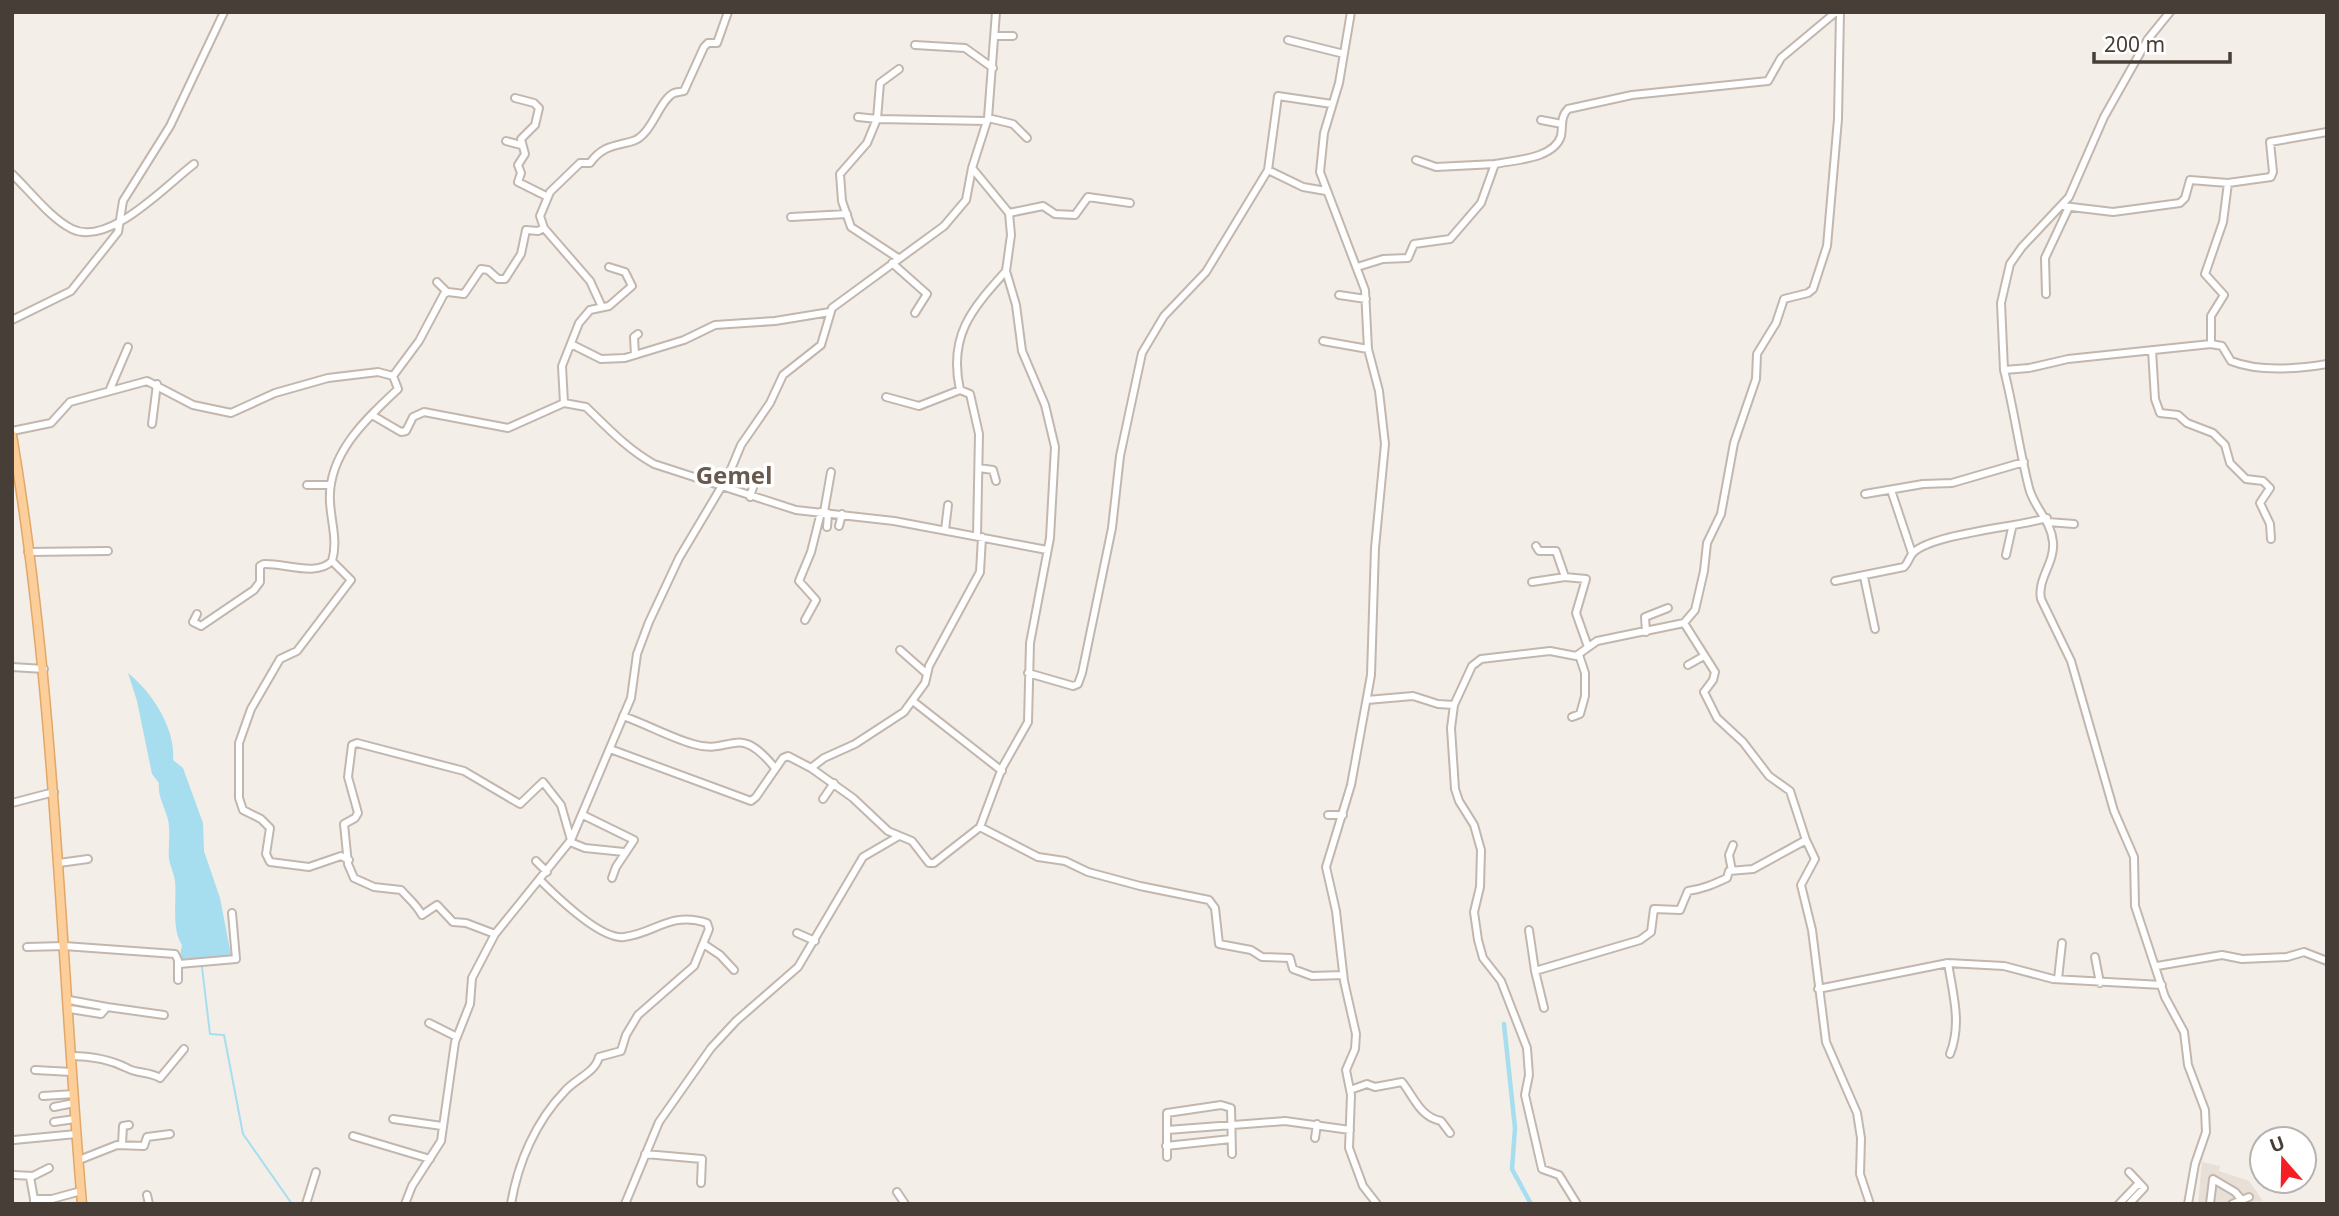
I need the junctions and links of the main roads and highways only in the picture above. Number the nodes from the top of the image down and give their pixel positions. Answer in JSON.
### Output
{"nodes":[{"id":1,"x":12,"y":433,"type":"edge"},
{"id":2,"x":82,"y":1204,"type":"edge"}],
"edges":[{"from":1,"to":2,"type":"main road"}]}
